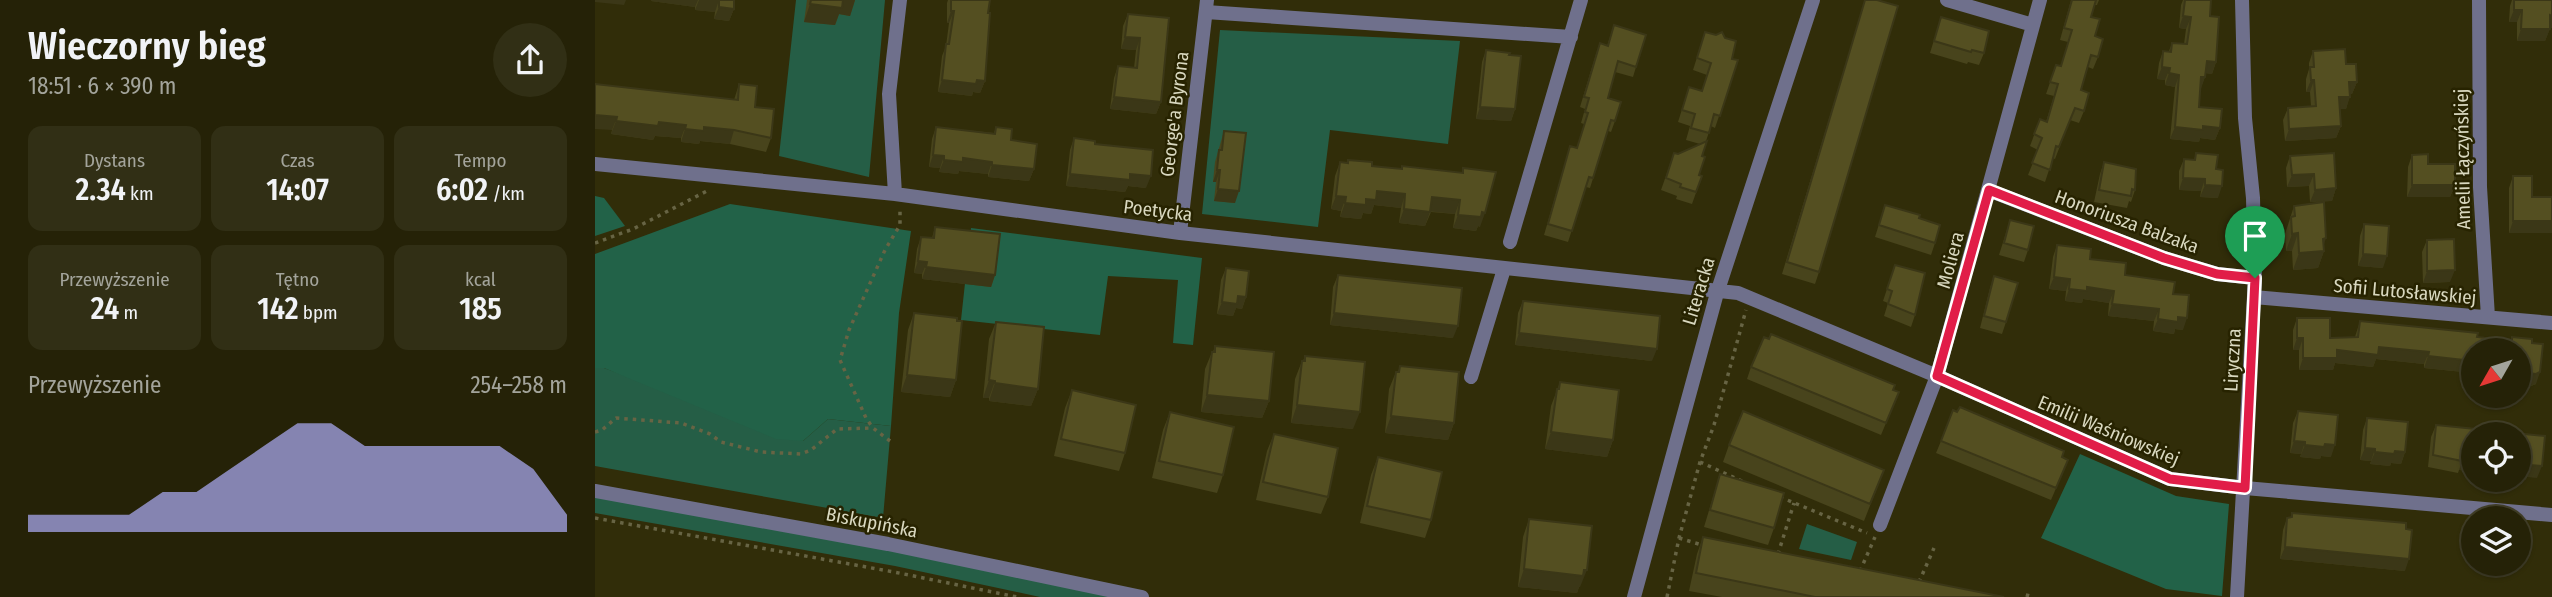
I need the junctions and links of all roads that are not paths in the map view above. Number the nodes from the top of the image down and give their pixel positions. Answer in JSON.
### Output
{"nodes":[{"id":1,"x":900,"y":0,"type":"edge"},
{"id":2,"x":1581,"y":0,"type":"edge"},
{"id":3,"x":1813,"y":0,"type":"edge"},
{"id":4,"x":1947,"y":0,"type":"edge"},
{"id":5,"x":2040,"y":0,"type":"edge"},
{"id":6,"x":2242,"y":0,"type":"edge"},
{"id":7,"x":2479,"y":0,"type":"edge"},
{"id":8,"x":1206,"y":6,"type":"edge"},
{"id":9,"x":2033,"y":25,"type":"junction"},
{"id":10,"x":1571,"y":37,"type":"junction"},
{"id":11,"x":595,"y":164,"type":"edge"},
{"id":12,"x":1989,"y":190,"type":"junction"},
{"id":13,"x":898,"y":194,"type":"junction"},
{"id":14,"x":1180,"y":233,"type":"junction"},
{"id":15,"x":1510,"y":242,"type":"dead end"},
{"id":16,"x":1504,"y":269,"type":"junction"},
{"id":17,"x":2255,"y":278,"type":"junction"},
{"id":18,"x":1717,"y":293,"type":"junction"},
{"id":19,"x":2255,"y":297,"type":"junction"},
{"id":20,"x":2488,"y":317,"type":"junction"},
{"id":21,"x":2552,"y":323,"type":"edge"},
{"id":22,"x":1937,"y":376,"type":"junction"},
{"id":23,"x":1471,"y":377,"type":"dead end"},
{"id":24,"x":2245,"y":488,"type":"junction"},
{"id":25,"x":595,"y":491,"type":"edge"},
{"id":26,"x":2552,"y":515,"type":"edge"},
{"id":27,"x":1880,"y":525,"type":"dead end"},
{"id":28,"x":1142,"y":597,"type":"edge"},
{"id":29,"x":1634,"y":597,"type":"edge"},
{"id":30,"x":2237,"y":597,"type":"edge"}],
"edges":[{"from":1,"to":13,"type":"street"},
{"from":2,"to":10,"type":"street"},
{"from":3,"to":18,"type":"street","name":"Literacka"},
{"from":4,"to":9,"type":"street"},
{"from":5,"to":9,"type":"street","name":"Moliera"},
{"from":6,"to":17,"type":"street","name":"Liryczna"},
{"from":7,"to":20,"type":"street","name":"Amelii Łączyńskiej"},
{"from":8,"to":10,"type":"street"},
{"from":8,"to":14,"type":"street","name":"George'a Byrona"},
{"from":9,"to":12,"type":"street","name":"Moliera"},
{"from":10,"to":15,"type":"street"},
{"from":11,"to":13,"type":"street","name":"Poetycka"},
{"from":12,"to":17,"type":"street","name":"Honoriusza Balzaka"},
{"from":12,"to":22,"type":"street","name":"Moliera"},
{"from":13,"to":14,"type":"street","name":"Poetycka"},
{"from":14,"to":16,"type":"street","name":"Poetycka"},
{"from":16,"to":18,"type":"street","name":"Poetycka"},
{"from":16,"to":23,"type":"street"},
{"from":17,"to":19,"type":"street","name":"Liryczna"},
{"from":18,"to":22,"type":"street","name":"Emilii Waśniowskiej"},
{"from":18,"to":29,"type":"street","name":"Literacka"},
{"from":19,"to":20,"type":"street","name":"Sofii Lutosławskiej"},
{"from":19,"to":24,"type":"street","name":"Liryczna"},
{"from":20,"to":21,"type":"street","name":"Sofii Lutosławskiej"},
{"from":22,"to":24,"type":"street","name":"Emilii Waśniowskiej"},
{"from":22,"to":27,"type":"street","name":"Moliera"},
{"from":24,"to":26,"type":"street","name":"Emilii Waśniowskiej"},
{"from":24,"to":30,"type":"street","name":"Liryczna"},
{"from":25,"to":28,"type":"street","name":"Biskupińska"}]}
